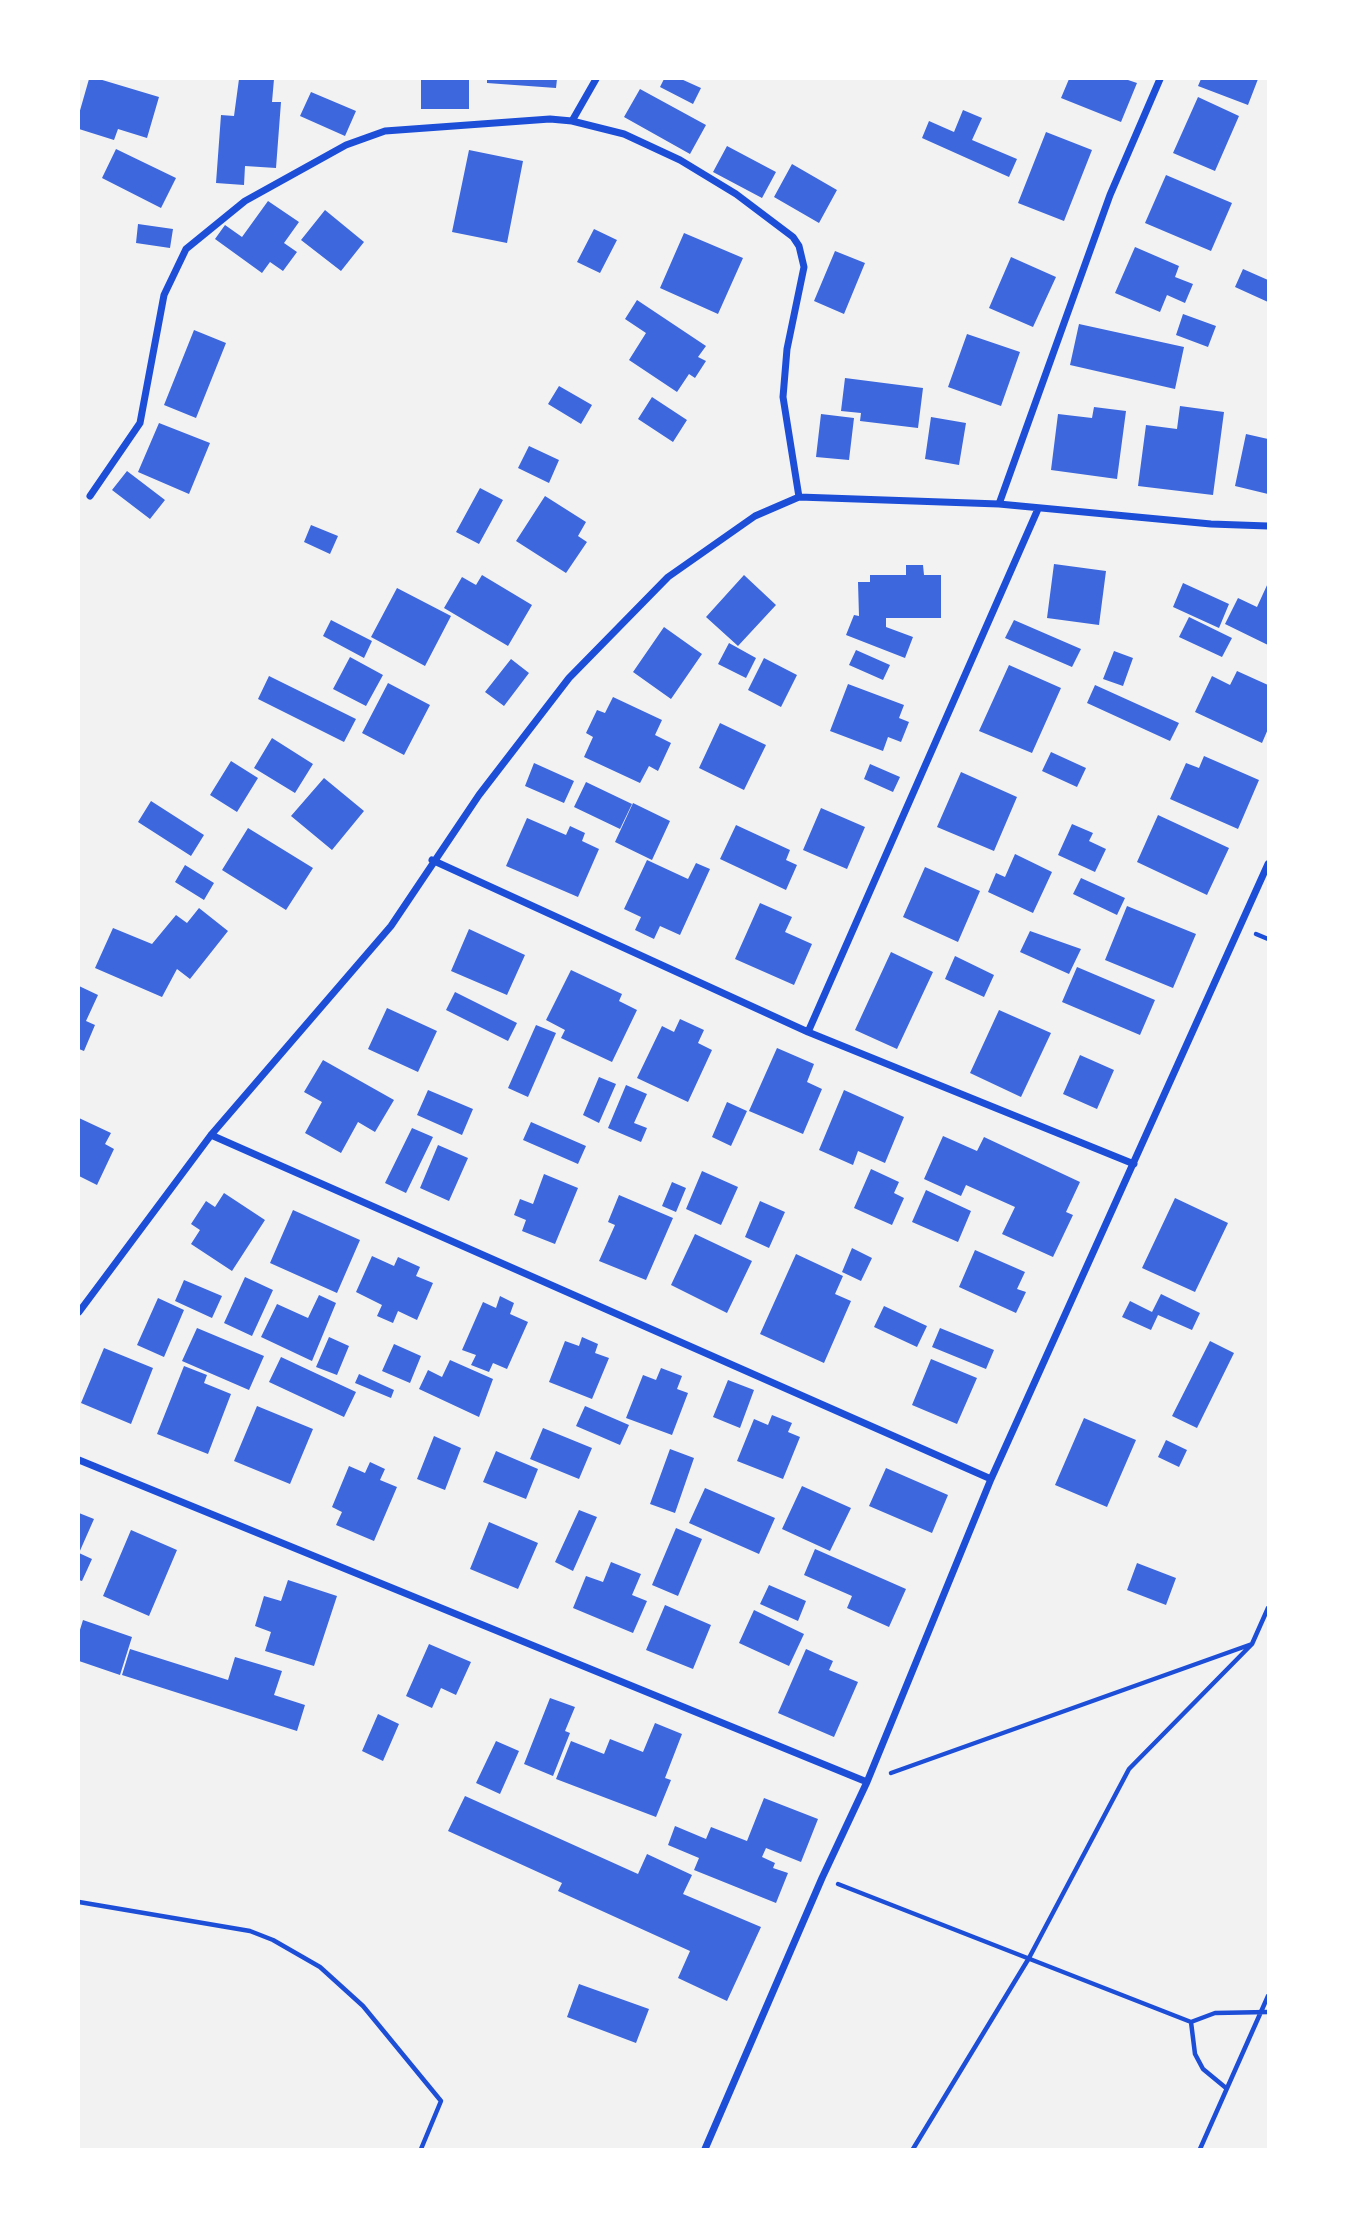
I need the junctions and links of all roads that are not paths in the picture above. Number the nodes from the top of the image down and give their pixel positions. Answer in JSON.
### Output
{"nodes":[{"id":1,"x":596,"y":79,"type":"edge"},
{"id":2,"x":1160,"y":79,"type":"edge"},
{"id":3,"x":572,"y":121,"type":"junction"},
{"id":4,"x":90,"y":496,"type":"dead end"},
{"id":5,"x":799,"y":497,"type":"junction"},
{"id":6,"x":999,"y":504,"type":"junction"},
{"id":7,"x":1038,"y":509,"type":"junction"},
{"id":8,"x":1268,"y":526,"type":"edge"},
{"id":9,"x":432,"y":860,"type":"junction"},
{"id":10,"x":1268,"y":864,"type":"edge"},
{"id":11,"x":808,"y":1031,"type":"junction"},
{"id":12,"x":211,"y":1135,"type":"junction"},
{"id":13,"x":1135,"y":1164,"type":"junction"},
{"id":14,"x":79,"y":1312,"type":"edge"},
{"id":15,"x":79,"y":1460,"type":"edge"},
{"id":16,"x":991,"y":1479,"type":"junction"},
{"id":17,"x":867,"y":1782,"type":"junction"},
{"id":18,"x":705,"y":2149,"type":"edge"}],
"edges":[{"from":1,"to":3,"type":"street"},
{"from":2,"to":6,"type":"street"},
{"from":3,"to":4,"type":"street"},
{"from":3,"to":5,"type":"street"},
{"from":5,"to":6,"type":"street"},
{"from":5,"to":9,"type":"street"},
{"from":6,"to":7,"type":"street"},
{"from":7,"to":8,"type":"street"},
{"from":7,"to":11,"type":"street"},
{"from":9,"to":11,"type":"street"},
{"from":9,"to":12,"type":"street"},
{"from":10,"to":13,"type":"street"},
{"from":11,"to":13,"type":"street"},
{"from":12,"to":14,"type":"street"},
{"from":12,"to":16,"type":"street"},
{"from":13,"to":16,"type":"street"},
{"from":15,"to":17,"type":"street"},
{"from":16,"to":17,"type":"street"},
{"from":17,"to":18,"type":"street"}]}
